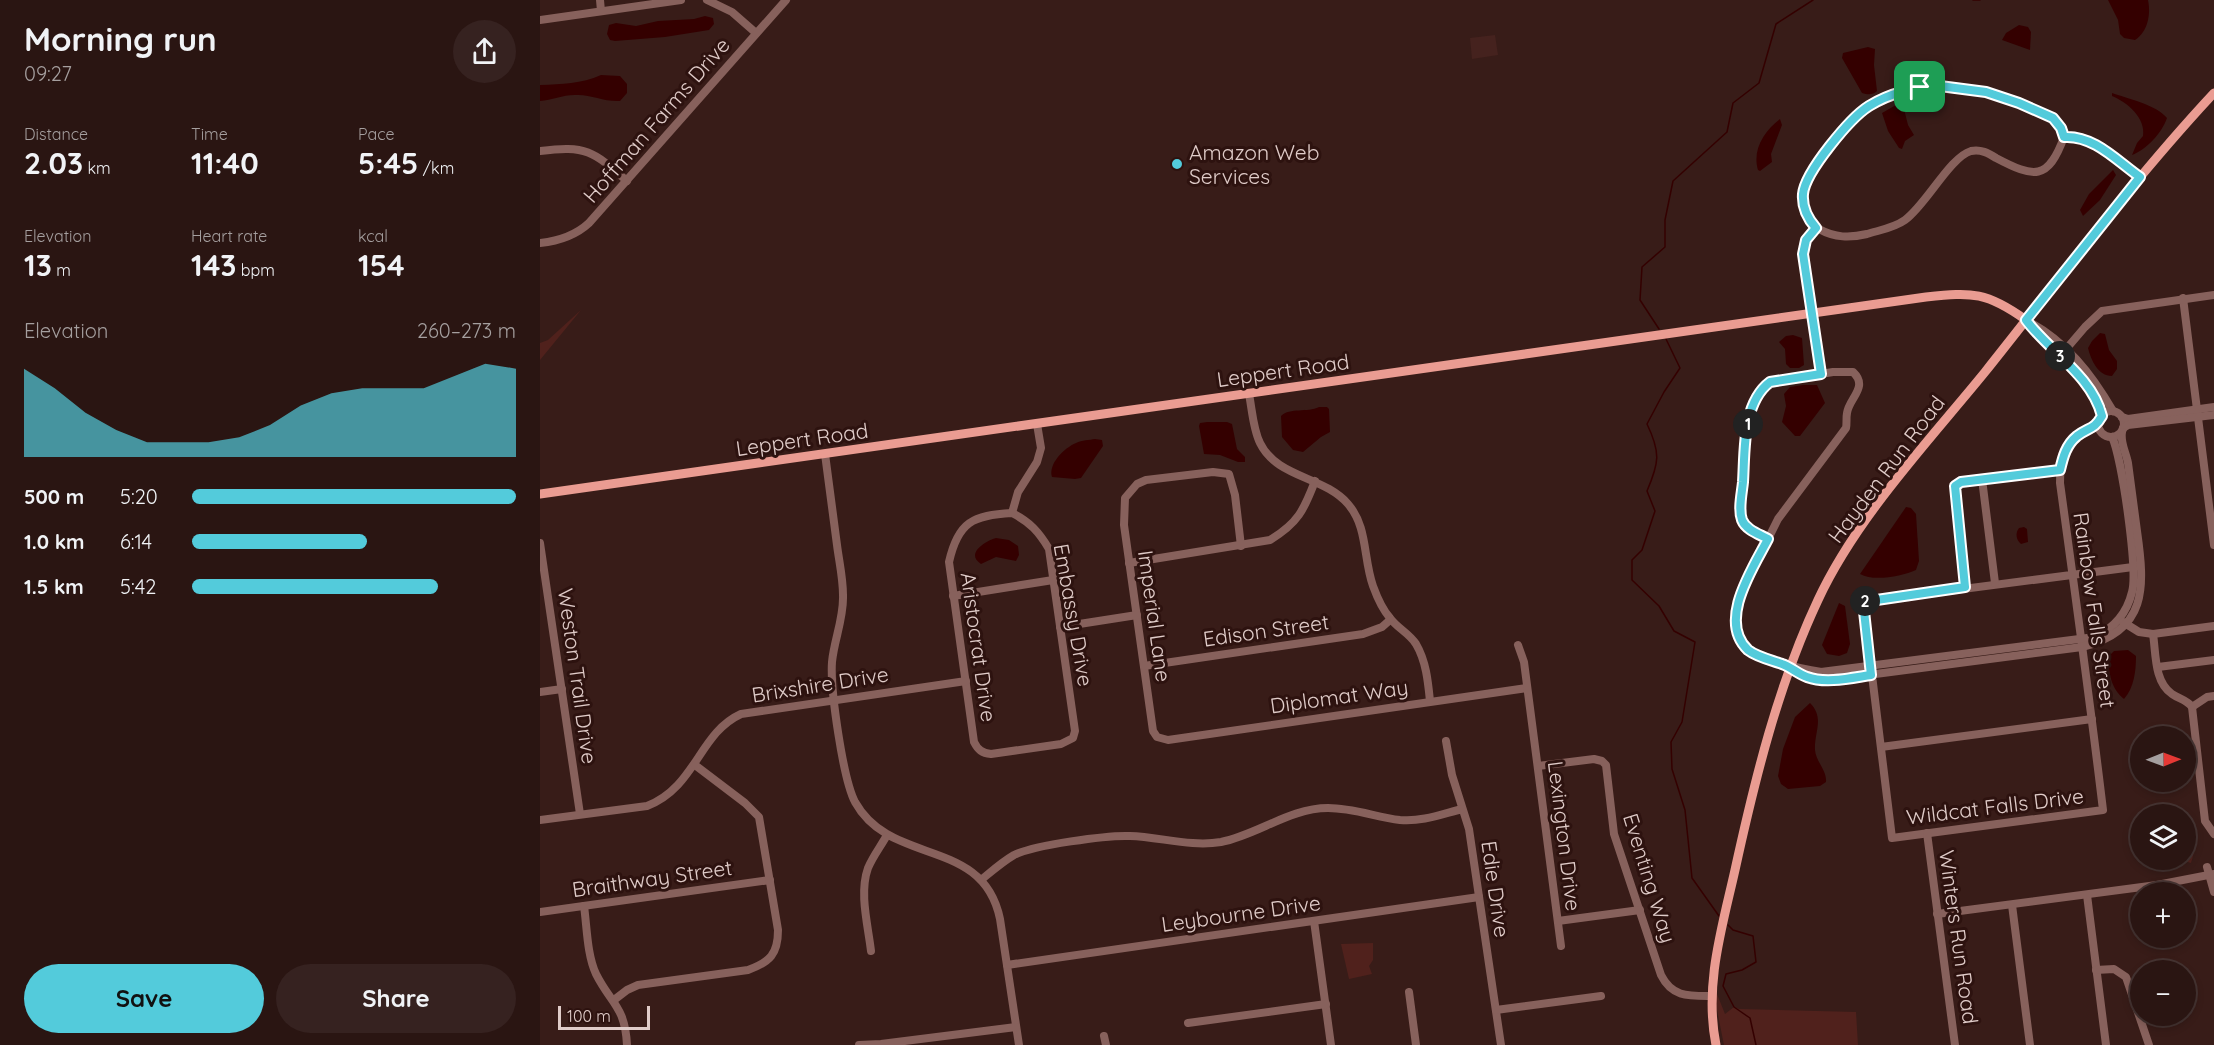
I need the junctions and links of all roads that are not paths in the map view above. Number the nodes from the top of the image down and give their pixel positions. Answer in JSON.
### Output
{"nodes":[{"id":1,"x":600,"y":0,"type":"edge"},
{"id":2,"x":681,"y":0,"type":"edge"},
{"id":3,"x":707,"y":0,"type":"edge"},
{"id":4,"x":786,"y":0,"type":"edge"},
{"id":5,"x":601,"y":11,"type":"junction"},
{"id":6,"x":540,"y":20,"type":"edge"},
{"id":7,"x":756,"y":33,"type":"junction"},
{"id":8,"x":2214,"y":93,"type":"edge"},
{"id":9,"x":2064,"y":137,"type":"junction"},
{"id":10,"x":540,"y":151,"type":"edge"},
{"id":11,"x":2140,"y":177,"type":"junction"},
{"id":12,"x":627,"y":181,"type":"junction"},
{"id":13,"x":1816,"y":228,"type":"junction"},
{"id":14,"x":540,"y":243,"type":"edge"},
{"id":15,"x":2214,"y":295,"type":"edge"},
{"id":16,"x":2183,"y":298,"type":"junction"},
{"id":17,"x":1812,"y":313,"type":"junction"},
{"id":18,"x":2026,"y":320,"type":"junction"},
{"id":19,"x":2067,"y":348,"type":"junction"},
{"id":20,"x":1821,"y":374,"type":"junction"},
{"id":21,"x":1250,"y":394,"type":"junction"},
{"id":22,"x":2214,"y":406,"type":"edge"},
{"id":23,"x":2112,"y":411,"type":"junction"},
{"id":24,"x":2198,"y":413,"type":"junction"},
{"id":25,"x":2214,"y":415,"type":"edge"},
{"id":26,"x":2122,"y":417,"type":"junction"},
{"id":27,"x":2100,"y":423,"type":"junction"},
{"id":28,"x":1037,"y":424,"type":"junction"},
{"id":29,"x":2122,"y":430,"type":"junction"},
{"id":30,"x":2112,"y":437,"type":"junction"},
{"id":31,"x":825,"y":454,"type":"junction"},
{"id":32,"x":2060,"y":470,"type":"junction"},
{"id":33,"x":1982,"y":479,"type":"junction"},
{"id":34,"x":1315,"y":481,"type":"junction"},
{"id":35,"x":540,"y":494,"type":"edge"},
{"id":36,"x":1012,"y":513,"type":"junction"},
{"id":37,"x":1768,"y":539,"type":"junction"},
{"id":38,"x":540,"y":543,"type":"edge"},
{"id":39,"x":2214,"y":545,"type":"edge"},
{"id":40,"x":1242,"y":546,"type":"junction"},
{"id":41,"x":1129,"y":563,"type":"junction"},
{"id":42,"x":2133,"y":567,"type":"junction"},
{"id":43,"x":2073,"y":573,"type":"junction"},
{"id":44,"x":1053,"y":580,"type":"junction"},
{"id":45,"x":1995,"y":583,"type":"junction"},
{"id":46,"x":1965,"y":587,"type":"junction"},
{"id":47,"x":953,"y":596,"type":"junction"},
{"id":48,"x":1137,"y":615,"type":"junction"},
{"id":49,"x":1390,"y":620,"type":"junction"},
{"id":50,"x":2122,"y":622,"type":"junction"},
{"id":51,"x":2214,"y":626,"type":"edge"},
{"id":52,"x":1060,"y":627,"type":"junction"},
{"id":53,"x":2153,"y":634,"type":"junction"},
{"id":54,"x":2082,"y":643,"type":"junction"},
{"id":55,"x":1518,"y":645,"type":"dead end"},
{"id":56,"x":2214,"y":660,"type":"edge"},
{"id":57,"x":1144,"y":666,"type":"junction"},
{"id":58,"x":1791,"y":667,"type":"junction"},
{"id":59,"x":2158,"y":667,"type":"junction"},
{"id":60,"x":1871,"y":671,"type":"junction"},
{"id":61,"x":966,"y":681,"type":"junction"},
{"id":62,"x":1527,"y":688,"type":"junction"},
{"id":63,"x":562,"y":689,"type":"junction"},
{"id":64,"x":540,"y":692,"type":"edge"},
{"id":65,"x":2214,"y":696,"type":"edge"},
{"id":66,"x":835,"y":699,"type":"junction"},
{"id":67,"x":1430,"y":701,"type":"junction"},
{"id":68,"x":2192,"y":707,"type":"junction"},
{"id":69,"x":2092,"y":719,"type":"junction"},
{"id":70,"x":1157,"y":737,"type":"joint"},
{"id":71,"x":1446,"y":741,"type":"dead end"},
{"id":72,"x":1881,"y":747,"type":"junction"},
{"id":73,"x":983,"y":753,"type":"joint"},
{"id":74,"x":695,"y":765,"type":"junction"},
{"id":75,"x":1538,"y":766,"type":"junction"},
{"id":76,"x":1462,"y":808,"type":"junction"},
{"id":77,"x":2103,"y":810,"type":"joint"},
{"id":78,"x":580,"y":814,"type":"junction"},
{"id":79,"x":540,"y":820,"type":"edge"},
{"id":80,"x":1927,"y":833,"type":"junction"},
{"id":81,"x":2214,"y":834,"type":"edge"},
{"id":82,"x":887,"y":835,"type":"junction"},
{"id":83,"x":2210,"y":872,"type":"edge"},
{"id":84,"x":770,"y":880,"type":"junction"},
{"id":85,"x":981,"y":880,"type":"junction"},
{"id":86,"x":2214,"y":892,"type":"edge"},
{"id":87,"x":2087,"y":895,"type":"junction"},
{"id":88,"x":1479,"y":897,"type":"junction"},
{"id":89,"x":2012,"y":905,"type":"junction"},
{"id":90,"x":584,"y":906,"type":"junction"},
{"id":91,"x":1641,"y":910,"type":"junction"},
{"id":92,"x":540,"y":912,"type":"edge"},
{"id":93,"x":1937,"y":914,"type":"junction"},
{"id":94,"x":1314,"y":921,"type":"junction"},
{"id":95,"x":1558,"y":921,"type":"junction"},
{"id":96,"x":1562,"y":946,"type":"dead end"},
{"id":97,"x":871,"y":951,"type":"dead end"},
{"id":98,"x":1007,"y":965,"type":"junction"},
{"id":99,"x":2096,"y":970,"type":"junction"},
{"id":100,"x":1408,"y":992,"type":"dead end"},
{"id":101,"x":1601,"y":996,"type":"dead end"},
{"id":102,"x":1711,"y":996,"type":"junction"},
{"id":103,"x":614,"y":1000,"type":"junction"},
{"id":104,"x":1326,"y":1004,"type":"junction"},
{"id":105,"x":1496,"y":1010,"type":"junction"},
{"id":106,"x":1188,"y":1023,"type":"dead end"},
{"id":107,"x":1016,"y":1027,"type":"junction"},
{"id":108,"x":1104,"y":1036,"type":"dead end"},
{"id":109,"x":924,"y":1042,"type":"edge"},
{"id":110,"x":627,"y":1045,"type":"edge"},
{"id":111,"x":859,"y":1045,"type":"edge"},
{"id":112,"x":1019,"y":1045,"type":"edge"},
{"id":113,"x":1106,"y":1045,"type":"edge"},
{"id":114,"x":1331,"y":1045,"type":"edge"},
{"id":115,"x":1416,"y":1045,"type":"edge"},
{"id":116,"x":1501,"y":1045,"type":"edge"},
{"id":117,"x":1716,"y":1045,"type":"edge"},
{"id":118,"x":1955,"y":1045,"type":"edge"},
{"id":119,"x":2030,"y":1045,"type":"edge"},
{"id":120,"x":2106,"y":1045,"type":"edge"},
{"id":121,"x":2149,"y":1045,"type":"edge"}],
"edges":[{"from":1,"to":5,"type":"street"},
{"from":2,"to":5,"type":"street"},
{"from":3,"to":7,"type":"street"},
{"from":4,"to":7,"type":"street","name":"Hoffman Farms Drive"},
{"from":5,"to":6,"type":"street"},
{"from":7,"to":12,"type":"street","name":"Hoffman Farms Drive"},
{"from":8,"to":11,"type":"main road","name":"Hayden Run Road"},
{"from":9,"to":11,"type":"street"},
{"from":9,"to":13,"type":"street"},
{"from":9,"to":13,"type":"street"},
{"from":10,"to":12,"type":"street"},
{"from":11,"to":18,"type":"main road","name":"Hayden Run Road"},
{"from":12,"to":14,"type":"street","name":"Hoffman Farms Drive"},
{"from":13,"to":17,"type":"street"},
{"from":15,"to":16,"type":"street"},
{"from":16,"to":19,"type":"street"},
{"from":16,"to":24,"type":"street"},
{"from":17,"to":18,"type":"main road","name":"Leppert Road"},
{"from":17,"to":20,"type":"street"},
{"from":17,"to":21,"type":"main road","name":"Leppert Road"},
{"from":18,"to":19,"type":"street"},
{"from":18,"to":27,"type":"street"},
{"from":18,"to":58,"type":"main road","name":"Hayden Run Road"},
{"from":19,"to":23,"type":"street"},
{"from":20,"to":37,"type":"street"},
{"from":20,"to":37,"type":"street"},
{"from":21,"to":28,"type":"main road","name":"Leppert Road"},
{"from":21,"to":34,"type":"street"},
{"from":22,"to":24,"type":"street"},
{"from":23,"to":26,"type":"street"},
{"from":23,"to":27,"type":"street","name":"Rainbow Falls Street"},
{"from":24,"to":25,"type":"street"},
{"from":24,"to":26,"type":"street"},
{"from":24,"to":29,"type":"street"},
{"from":24,"to":39,"type":"street"},
{"from":26,"to":29,"type":"street"},
{"from":27,"to":30,"type":"street"},
{"from":27,"to":32,"type":"street","name":"Rainbow Falls Street"},
{"from":28,"to":31,"type":"main road","name":"Leppert Road"},
{"from":28,"to":36,"type":"street"},
{"from":29,"to":30,"type":"street"},
{"from":29,"to":50,"type":"street"},
{"from":30,"to":42,"type":"street"},
{"from":31,"to":35,"type":"main road","name":"Leppert Road"},
{"from":31,"to":66,"type":"street"},
{"from":32,"to":33,"type":"street"},
{"from":32,"to":43,"type":"street","name":"Rainbow Falls Street"},
{"from":33,"to":45,"type":"street"},
{"from":33,"to":46,"type":"street"},
{"from":34,"to":40,"type":"street"},
{"from":34,"to":49,"type":"street"},
{"from":36,"to":44,"type":"street","name":"Embassy Drive"},
{"from":36,"to":47,"type":"street","name":"Aristocrat Drive"},
{"from":37,"to":58,"type":"street"},
{"from":38,"to":63,"type":"street","name":"Weston Trail Drive"},
{"from":40,"to":41,"type":"street"},
{"from":40,"to":41,"type":"street","name":"Imperial Lane"},
{"from":41,"to":48,"type":"street","name":"Imperial Lane"},
{"from":42,"to":43,"type":"street"},
{"from":42,"to":50,"type":"street"},
{"from":43,"to":45,"type":"street"},
{"from":43,"to":54,"type":"street","name":"Rainbow Falls Street"},
{"from":44,"to":47,"type":"street"},
{"from":44,"to":52,"type":"street","name":"Embassy Drive"},
{"from":45,"to":46,"type":"street"},
{"from":46,"to":60,"type":"street"},
{"from":47,"to":61,"type":"street","name":"Aristocrat Drive"},
{"from":48,"to":52,"type":"street"},
{"from":48,"to":57,"type":"street","name":"Imperial Lane"},
{"from":49,"to":57,"type":"street","name":"Edison Street"},
{"from":49,"to":67,"type":"street"},
{"from":50,"to":53,"type":"street"},
{"from":50,"to":54,"type":"street"},
{"from":51,"to":53,"type":"street"},
{"from":52,"to":73,"type":"street","name":"Embassy Drive"},
{"from":53,"to":59,"type":"street"},
{"from":54,"to":60,"type":"street"},
{"from":54,"to":69,"type":"street","name":"Rainbow Falls Street"},
{"from":55,"to":62,"type":"street","name":"Lexington Drive"},
{"from":56,"to":59,"type":"street"},
{"from":57,"to":70,"type":"street","name":"Imperial Lane"},
{"from":58,"to":60,"type":"street"},
{"from":58,"to":102,"type":"main road","name":"Hayden Run Road"},
{"from":59,"to":68,"type":"street"},
{"from":60,"to":72,"type":"street"},
{"from":61,"to":66,"type":"street","name":"Brixshire Drive"},
{"from":61,"to":73,"type":"street","name":"Aristocrat Drive"},
{"from":62,"to":67,"type":"street","name":"Diplomat Way"},
{"from":62,"to":75,"type":"street","name":"Lexington Drive"},
{"from":63,"to":64,"type":"street"},
{"from":63,"to":78,"type":"street","name":"Weston Trail Drive"},
{"from":65,"to":68,"type":"street"},
{"from":66,"to":74,"type":"street","name":"Brixshire Drive"},
{"from":66,"to":82,"type":"street"},
{"from":67,"to":70,"type":"street","name":"Diplomat Way"},
{"from":68,"to":81,"type":"street"},
{"from":69,"to":72,"type":"street"},
{"from":69,"to":77,"type":"street","name":"Rainbow Falls Street"},
{"from":71,"to":76,"type":"street","name":"Edie Drive"},
{"from":72,"to":80,"type":"street","name":"Wildcat Falls Drive"},
{"from":74,"to":78,"type":"street","name":"Brixshire Drive"},
{"from":74,"to":84,"type":"street"},
{"from":75,"to":91,"type":"street","name":"Eventing Way"},
{"from":75,"to":95,"type":"street","name":"Lexington Drive"},
{"from":76,"to":85,"type":"street"},
{"from":76,"to":88,"type":"street","name":"Edie Drive"},
{"from":77,"to":80,"type":"street","name":"Wildcat Falls Drive"},
{"from":78,"to":79,"type":"street","name":"Brixshire Drive"},
{"from":80,"to":93,"type":"street","name":"Winters Run Road"},
{"from":82,"to":85,"type":"street"},
{"from":82,"to":97,"type":"street"},
{"from":83,"to":86,"type":"street"},
{"from":83,"to":87,"type":"street"},
{"from":84,"to":90,"type":"street","name":"Braithway Street"},
{"from":84,"to":103,"type":"street"},
{"from":85,"to":98,"type":"street"},
{"from":87,"to":89,"type":"street"},
{"from":87,"to":99,"type":"street"},
{"from":88,"to":94,"type":"street","name":"Leybourne Drive"},
{"from":88,"to":105,"type":"street","name":"Edie Drive"},
{"from":89,"to":93,"type":"street"},
{"from":89,"to":119,"type":"street"},
{"from":90,"to":92,"type":"street","name":"Braithway Street"},
{"from":90,"to":103,"type":"street"},
{"from":91,"to":95,"type":"street"},
{"from":91,"to":102,"type":"street","name":"Eventing Way"},
{"from":93,"to":118,"type":"street","name":"Winters Run Road"},
{"from":94,"to":98,"type":"street","name":"Leybourne Drive"},
{"from":94,"to":104,"type":"street"},
{"from":95,"to":96,"type":"street","name":"Lexington Drive"},
{"from":98,"to":107,"type":"street"},
{"from":99,"to":120,"type":"street"},
{"from":99,"to":121,"type":"street"},
{"from":100,"to":115,"type":"street"},
{"from":101,"to":105,"type":"street"},
{"from":102,"to":117,"type":"main road","name":"Hayden Run Road"},
{"from":103,"to":110,"type":"street"},
{"from":104,"to":106,"type":"street"},
{"from":104,"to":114,"type":"street"},
{"from":105,"to":116,"type":"street","name":"Edie Drive"},
{"from":107,"to":109,"type":"street"},
{"from":107,"to":112,"type":"street"},
{"from":108,"to":113,"type":"street"},
{"from":109,"to":111,"type":"street"}]}
